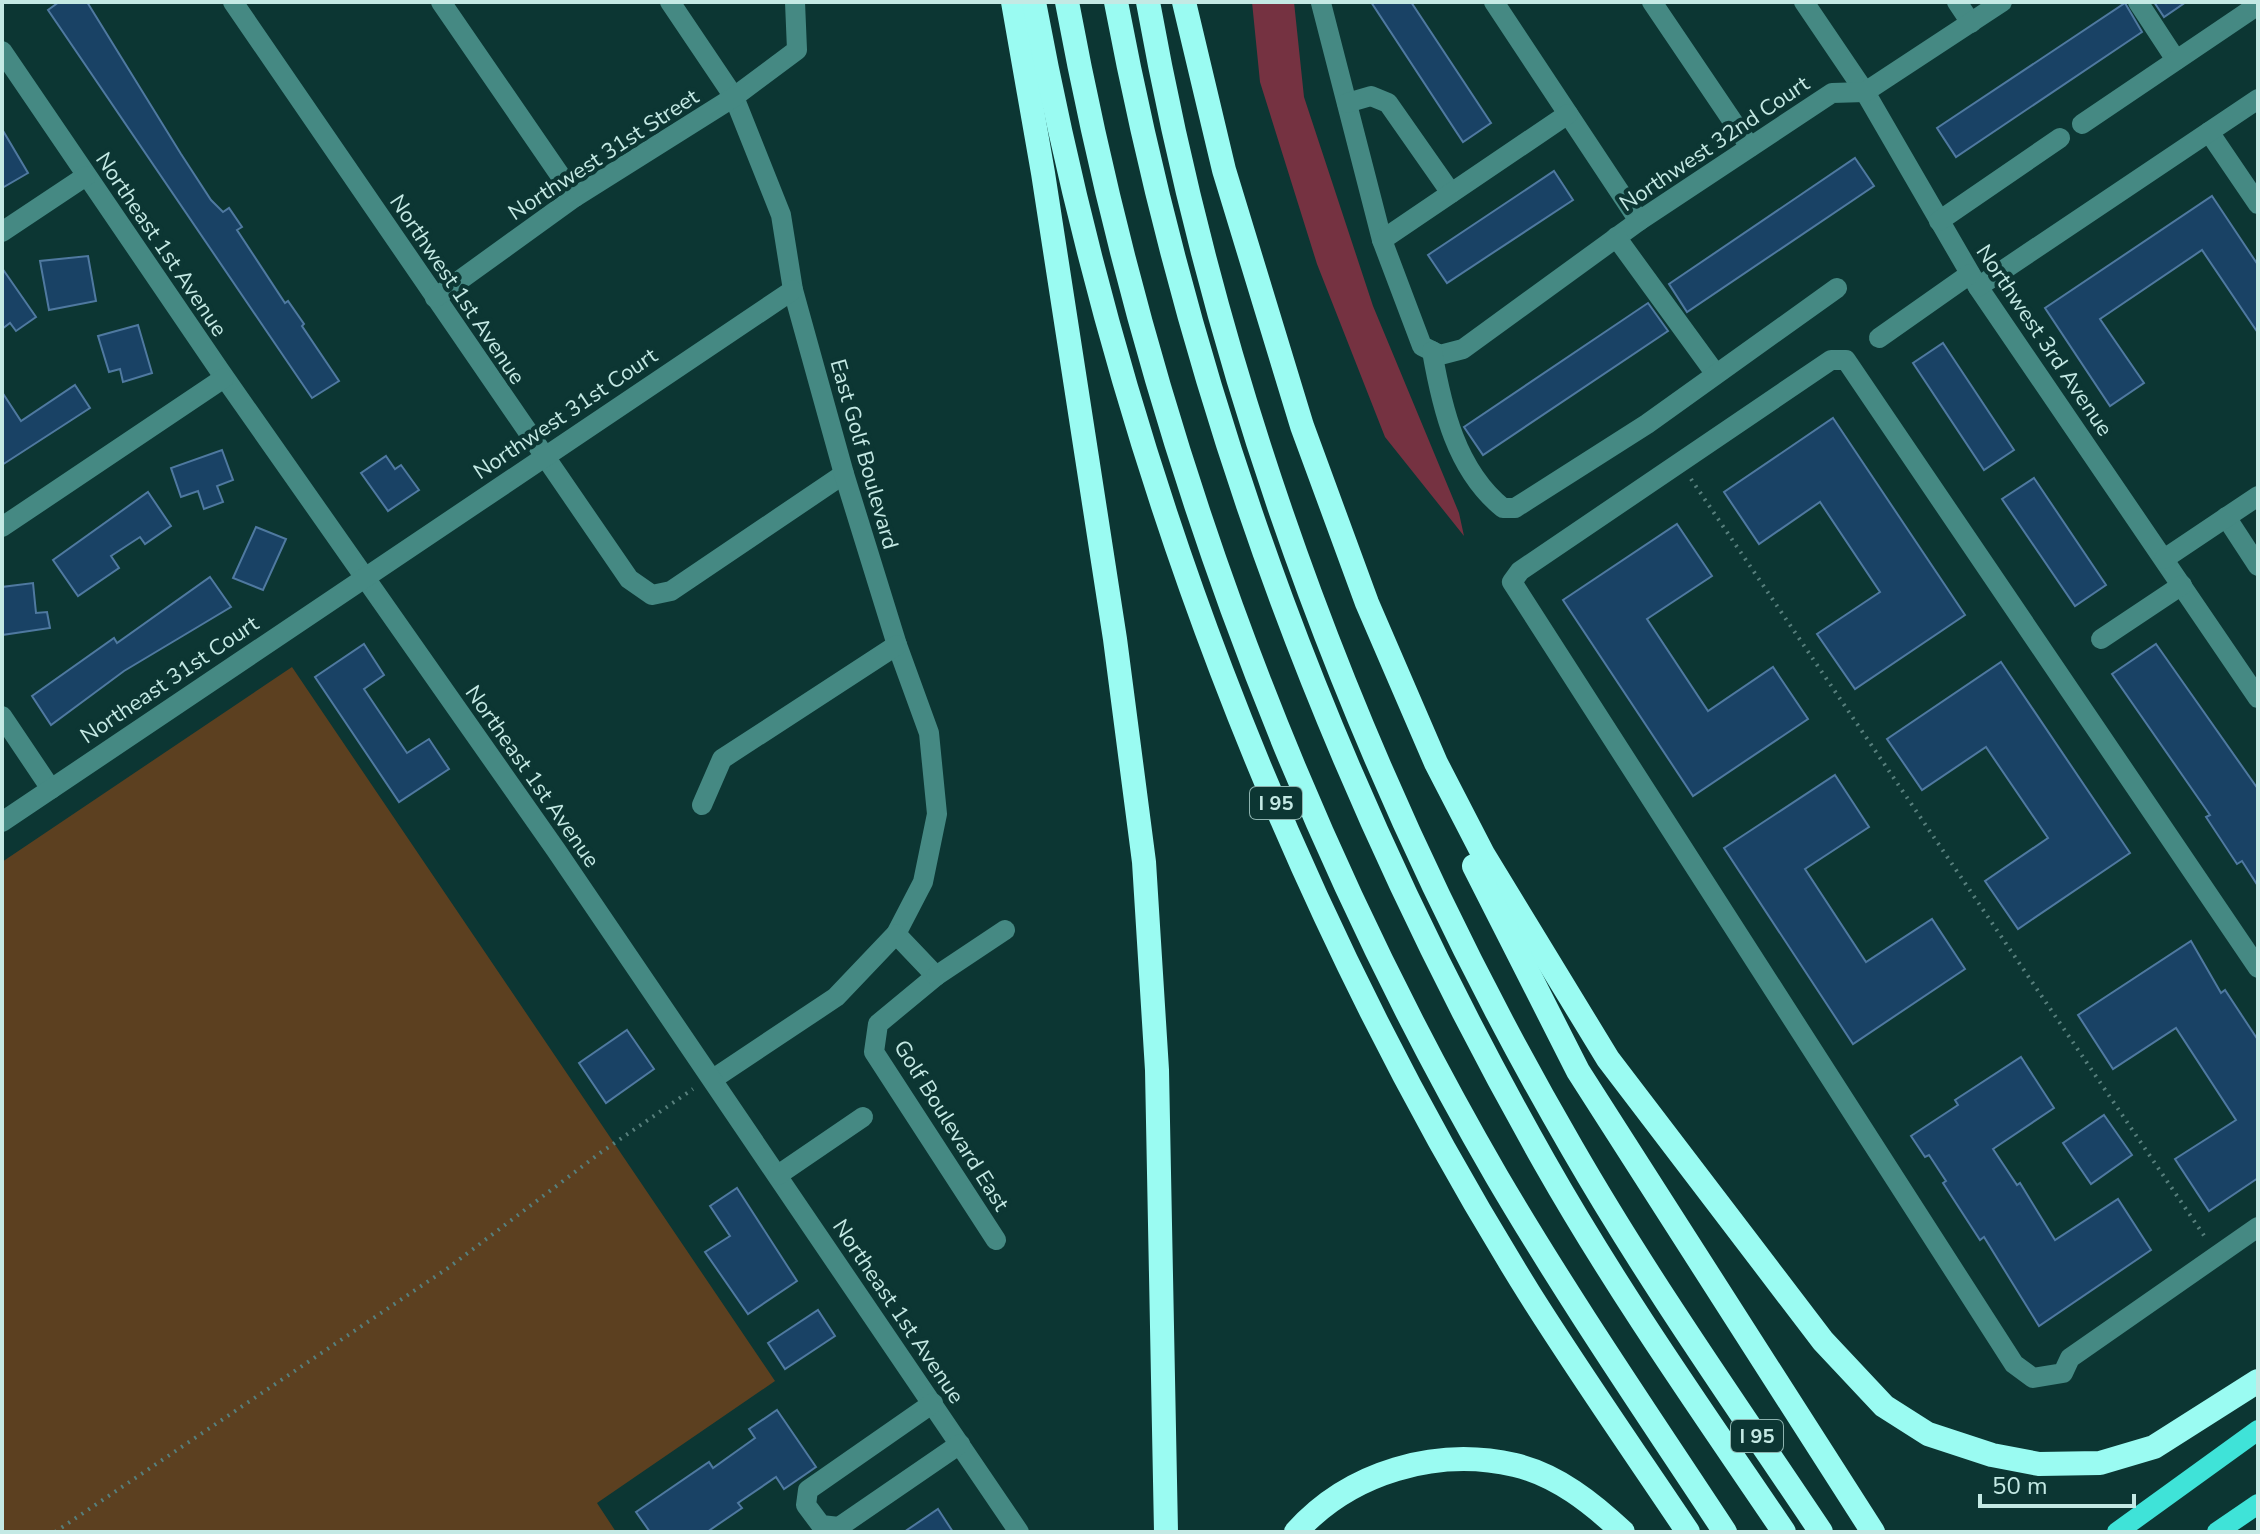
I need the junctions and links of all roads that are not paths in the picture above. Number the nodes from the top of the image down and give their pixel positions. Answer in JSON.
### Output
{"nodes":[{"id":1,"x":233,"y":2,"type":"edge"},
{"id":2,"x":441,"y":2,"type":"edge"},
{"id":3,"x":670,"y":2,"type":"edge"},
{"id":4,"x":795,"y":2,"type":"edge"},
{"id":5,"x":1013,"y":2,"type":"edge"},
{"id":6,"x":1034,"y":2,"type":"edge"},
{"id":7,"x":1067,"y":2,"type":"edge"},
{"id":8,"x":1116,"y":2,"type":"edge"},
{"id":9,"x":1148,"y":2,"type":"edge"},
{"id":10,"x":1184,"y":2,"type":"edge"},
{"id":11,"x":1494,"y":2,"type":"edge"},
{"id":12,"x":1652,"y":2,"type":"edge"},
{"id":13,"x":1804,"y":2,"type":"edge"},
{"id":14,"x":1957,"y":2,"type":"edge"},
{"id":15,"x":2002,"y":2,"type":"edge"},
{"id":16,"x":2138,"y":2,"type":"edge"},
{"id":17,"x":1321,"y":3,"type":"edge"},
{"id":18,"x":2258,"y":5,"type":"edge"},
{"id":19,"x":1971,"y":23,"type":"junction"},
{"id":20,"x":2,"y":51,"type":"edge"},
{"id":21,"x":2176,"y":60,"type":"junction"},
{"id":22,"x":1865,"y":92,"type":"junction"},
{"id":23,"x":734,"y":97,"type":"junction"},
{"id":24,"x":2258,"y":99,"type":"edge"},
{"id":25,"x":1347,"y":103,"type":"junction"},
{"id":26,"x":1568,"y":114,"type":"junction"},
{"id":27,"x":2082,"y":124,"type":"dead end"},
{"id":28,"x":2209,"y":132,"type":"junction"},
{"id":29,"x":2060,"y":138,"type":"dead end"},
{"id":30,"x":1750,"y":147,"type":"junction"},
{"id":31,"x":86,"y":176,"type":"junction"},
{"id":32,"x":1451,"y":193,"type":"junction"},
{"id":33,"x":575,"y":197,"type":"junction"},
{"id":34,"x":2258,"y":204,"type":"edge"},
{"id":35,"x":1639,"y":221,"type":"junction"},
{"id":36,"x":1939,"y":221,"type":"junction"},
{"id":37,"x":2,"y":232,"type":"edge"},
{"id":38,"x":1616,"y":237,"type":"junction"},
{"id":39,"x":1382,"y":240,"type":"junction"},
{"id":40,"x":1974,"y":281,"type":"junction"},
{"id":41,"x":1837,"y":288,"type":"dead end"},
{"id":42,"x":793,"y":290,"type":"junction"},
{"id":43,"x":435,"y":298,"type":"junction"},
{"id":44,"x":1879,"y":338,"type":"dead end"},
{"id":45,"x":1432,"y":351,"type":"junction"},
{"id":46,"x":1715,"y":373,"type":"junction"},
{"id":47,"x":224,"y":378,"type":"junction"},
{"id":48,"x":544,"y":457,"type":"junction"},
{"id":49,"x":844,"y":474,"type":"junction"},
{"id":50,"x":2258,"y":496,"type":"edge"},
{"id":51,"x":2226,"y":517,"type":"junction"},
{"id":52,"x":2,"y":527,"type":"edge"},
{"id":53,"x":2164,"y":559,"type":"junction"},
{"id":54,"x":2258,"y":566,"type":"edge"},
{"id":55,"x":363,"y":576,"type":"junction"},
{"id":56,"x":2182,"y":585,"type":"junction"},
{"id":57,"x":2101,"y":639,"type":"dead end"},
{"id":58,"x":897,"y":645,"type":"junction"},
{"id":59,"x":2258,"y":698,"type":"edge"},
{"id":60,"x":2,"y":716,"type":"edge"},
{"id":61,"x":51,"y":789,"type":"junction"},
{"id":62,"x":1454,"y":800,"type":"junction"},
{"id":63,"x":702,"y":805,"type":"dead end"},
{"id":64,"x":2,"y":822,"type":"edge"},
{"id":65,"x":1005,"y":930,"type":"dead end"},
{"id":66,"x":896,"y":934,"type":"junction"},
{"id":67,"x":2258,"y":968,"type":"edge"},
{"id":68,"x":936,"y":976,"type":"junction"},
{"id":69,"x":713,"y":1079,"type":"junction"},
{"id":70,"x":863,"y":1117,"type":"dead end"},
{"id":71,"x":778,"y":1175,"type":"junction"},
{"id":72,"x":2258,"y":1227,"type":"edge"},
{"id":73,"x":996,"y":1240,"type":"dead end"},
{"id":74,"x":2258,"y":1381,"type":"edge"},
{"id":75,"x":933,"y":1403,"type":"junction"},
{"id":76,"x":2258,"y":1430,"type":"edge"},
{"id":77,"x":960,"y":1444,"type":"junction"},
{"id":78,"x":2258,"y":1504,"type":"edge"},
{"id":79,"x":840,"y":1530,"type":"edge"},
{"id":80,"x":1019,"y":1532,"type":"edge"},
{"id":81,"x":1166,"y":1532,"type":"edge"},
{"id":82,"x":1296,"y":1532,"type":"edge"},
{"id":83,"x":1623,"y":1532,"type":"edge"},
{"id":84,"x":1688,"y":1532,"type":"edge"},
{"id":85,"x":1725,"y":1532,"type":"edge"},
{"id":86,"x":1784,"y":1532,"type":"edge"},
{"id":87,"x":1821,"y":1532,"type":"edge"},
{"id":88,"x":1873,"y":1532,"type":"edge"},
{"id":89,"x":2117,"y":1532,"type":"edge"},
{"id":90,"x":2217,"y":1532,"type":"edge"}],
"edges":[{"from":1,"to":43,"type":"street","name":"Northwest 1st Avenue"},
{"from":2,"to":33,"type":"street"},
{"from":3,"to":23,"type":"street","name":"East Golf Boulevard"},
{"from":4,"to":23,"type":"street","name":"Northwest 31st Street"},
{"from":5,"to":81,"type":"highway"},
{"from":6,"to":84,"type":"highway","number":"I 95"},
{"from":7,"to":85,"type":"highway"},
{"from":8,"to":86,"type":"highway"},
{"from":9,"to":87,"type":"highway","number":"I 95"},
{"from":10,"to":62,"type":"highway"},
{"from":11,"to":26,"type":"street"},
{"from":12,"to":30,"type":"street"},
{"from":13,"to":22,"type":"street","name":"Northwest 3rd Avenue"},
{"from":14,"to":19,"type":"street"},
{"from":15,"to":19,"type":"street","name":"Northwest 32nd Court"},
{"from":16,"to":21,"type":"street"},
{"from":17,"to":25,"type":"street"},
{"from":18,"to":21,"type":"street"},
{"from":19,"to":22,"type":"street","name":"Northwest 32nd Court"},
{"from":20,"to":31,"type":"street","name":"Northeast 1st Avenue"},
{"from":21,"to":27,"type":"street"},
{"from":22,"to":30,"type":"street","name":"Northwest 32nd Court"},
{"from":22,"to":36,"type":"street","name":"Northwest 3rd Avenue"},
{"from":23,"to":33,"type":"street","name":"Northwest 31st Street"},
{"from":23,"to":42,"type":"street","name":"East Golf Boulevard"},
{"from":24,"to":28,"type":"street"},
{"from":25,"to":32,"type":"street"},
{"from":25,"to":39,"type":"street"},
{"from":26,"to":32,"type":"street"},
{"from":26,"to":35,"type":"street"},
{"from":28,"to":34,"type":"street"},
{"from":28,"to":40,"type":"street"},
{"from":29,"to":36,"type":"street"},
{"from":30,"to":35,"type":"street","name":"Northwest 32nd Court"},
{"from":31,"to":37,"type":"street"},
{"from":31,"to":47,"type":"street","name":"Northeast 1st Avenue"},
{"from":32,"to":39,"type":"street"},
{"from":33,"to":43,"type":"street","name":"Northwest 31st Street"},
{"from":35,"to":38,"type":"street","name":"Northwest 32nd Court"},
{"from":36,"to":40,"type":"street","name":"Northwest 3rd Avenue"},
{"from":38,"to":45,"type":"street","name":"Northwest 32nd Court"},
{"from":38,"to":46,"type":"street"},
{"from":39,"to":45,"type":"street"},
{"from":40,"to":44,"type":"street"},
{"from":40,"to":53,"type":"street","name":"Northwest 3rd Avenue"},
{"from":41,"to":46,"type":"street"},
{"from":42,"to":48,"type":"street","name":"Northwest 31st Court"},
{"from":42,"to":49,"type":"street","name":"East Golf Boulevard"},
{"from":43,"to":48,"type":"street","name":"Northwest 1st Avenue"},
{"from":45,"to":46,"type":"street"},
{"from":47,"to":52,"type":"street"},
{"from":47,"to":55,"type":"street","name":"Northeast 1st Avenue"},
{"from":48,"to":49,"type":"street","name":"Northwest 1st Avenue"},
{"from":48,"to":55,"type":"street","name":"Northwest 31st Court"},
{"from":49,"to":58,"type":"street","name":"East Golf Boulevard"},
{"from":50,"to":51,"type":"street"},
{"from":51,"to":53,"type":"street"},
{"from":51,"to":54,"type":"street"},
{"from":53,"to":56,"type":"street","name":"Northwest 3rd Avenue"},
{"from":55,"to":61,"type":"street","name":"Northeast 31st Court"},
{"from":55,"to":69,"type":"street","name":"Northeast 1st Avenue"},
{"from":56,"to":57,"type":"street"},
{"from":56,"to":59,"type":"street","name":"Northwest 3rd Avenue"},
{"from":58,"to":63,"type":"street"},
{"from":58,"to":66,"type":"street","name":"East Golf Boulevard"},
{"from":60,"to":61,"type":"street"},
{"from":61,"to":64,"type":"street","name":"Northeast 31st Court"},
{"from":62,"to":74,"type":"highway"},
{"from":62,"to":88,"type":"highway"},
{"from":65,"to":68,"type":"street","name":"Golf Boulevard East"},
{"from":66,"to":68,"type":"street"},
{"from":66,"to":69,"type":"street","name":"East Golf Boulevard"},
{"from":67,"to":72,"type":"street"},
{"from":68,"to":73,"type":"street","name":"Golf Boulevard East"},
{"from":69,"to":71,"type":"street","name":"Northeast 1st Avenue"},
{"from":70,"to":71,"type":"street"},
{"from":71,"to":75,"type":"street","name":"Northeast 1st Avenue"},
{"from":75,"to":77,"type":"street","name":"Northeast 1st Avenue"},
{"from":75,"to":79,"type":"street"},
{"from":76,"to":89,"type":"main road"},
{"from":77,"to":79,"type":"street"},
{"from":77,"to":80,"type":"street","name":"Northeast 1st Avenue"},
{"from":78,"to":90,"type":"main road"},
{"from":82,"to":83,"type":"highway"}]}
